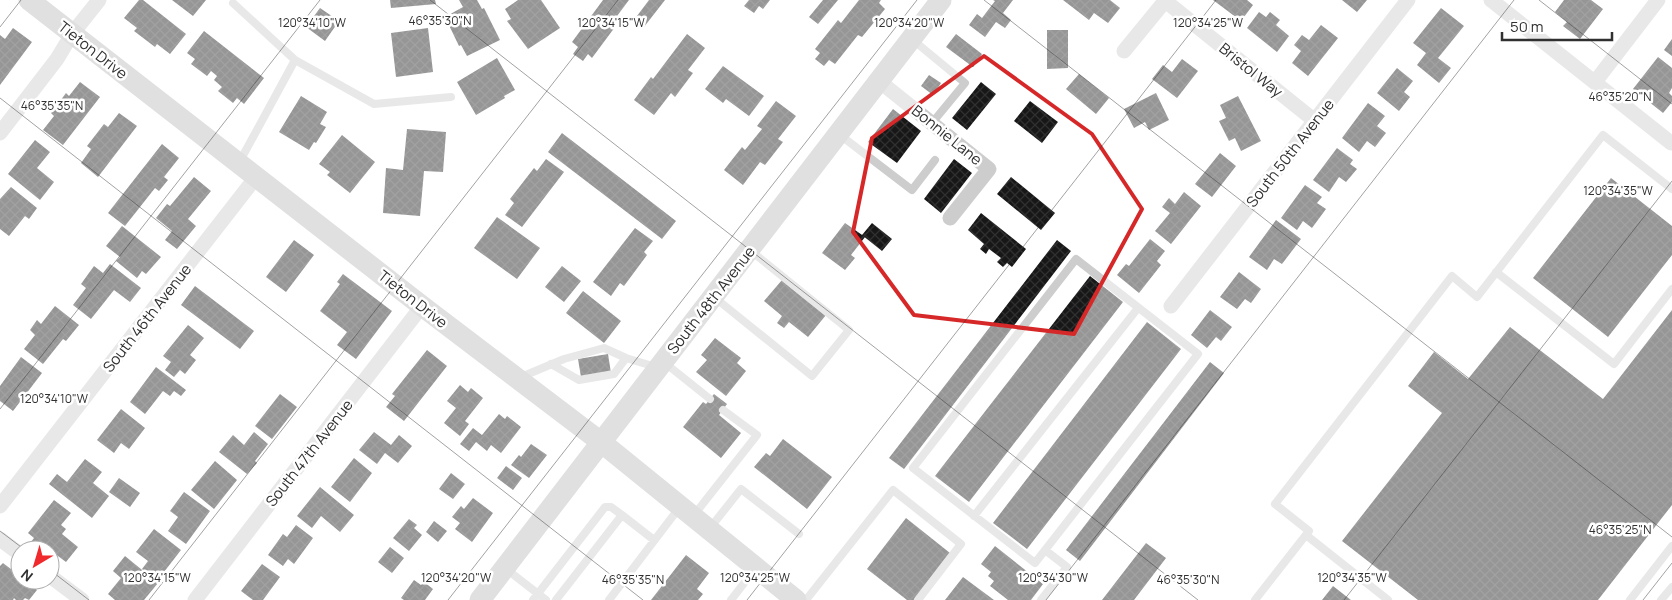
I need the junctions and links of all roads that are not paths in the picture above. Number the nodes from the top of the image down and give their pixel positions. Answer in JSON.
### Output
{"nodes":[{"id":1,"x":28,"y":0,"type":"edge"},
{"id":2,"x":98,"y":0,"type":"edge"},
{"id":3,"x":941,"y":0,"type":"edge"},
{"id":4,"x":1408,"y":0,"type":"edge"},
{"id":5,"x":1491,"y":0,"type":"edge"},
{"id":6,"x":1658,"y":0,"type":"edge"},
{"id":7,"x":1164,"y":1,"type":"edge"},
{"id":8,"x":233,"y":3,"type":"dead end"},
{"id":9,"x":72,"y":34,"type":"junction"},
{"id":10,"x":911,"y":39,"type":"junction"},
{"id":11,"x":1124,"y":51,"type":"dead end"},
{"id":12,"x":295,"y":60,"type":"junction"},
{"id":13,"x":879,"y":81,"type":"junction"},
{"id":14,"x":1595,"y":82,"type":"junction"},
{"id":15,"x":451,"y":97,"type":"dead end"},
{"id":16,"x":1315,"y":121,"type":"junction"},
{"id":17,"x":932,"y":124,"type":"junction"},
{"id":18,"x":0,"y":133,"type":"edge"},
{"id":19,"x":838,"y":134,"type":"junction"},
{"id":20,"x":1671,"y":143,"type":"dead end"},
{"id":21,"x":935,"y":160,"type":"dead end"},
{"id":22,"x":238,"y":164,"type":"junction"},
{"id":23,"x":256,"y":178,"type":"junction"},
{"id":24,"x":1672,"y":189,"type":"edge"},
{"id":25,"x":950,"y":218,"type":"dead end"},
{"id":26,"x":749,"y":250,"type":"junction"},
{"id":27,"x":1496,"y":272,"type":"junction"},
{"id":28,"x":1672,"y":289,"type":"edge"},
{"id":29,"x":713,"y":297,"type":"junction"},
{"id":30,"x":422,"y":306,"type":"junction"},
{"id":31,"x":1171,"y":306,"type":"dead end"},
{"id":32,"x":1138,"y":308,"type":"junction"},
{"id":33,"x":626,"y":358,"type":"junction"},
{"id":34,"x":551,"y":364,"type":"junction"},
{"id":35,"x":661,"y":365,"type":"junction"},
{"id":36,"x":518,"y":379,"type":"junction"},
{"id":37,"x":710,"y":399,"type":"dead end"},
{"id":38,"x":723,"y":410,"type":"dead end"},
{"id":39,"x":601,"y":442,"type":"junction"},
{"id":40,"x":0,"y":506,"type":"edge"},
{"id":41,"x":622,"y":515,"type":"junction"},
{"id":42,"x":974,"y":516,"type":"junction"},
{"id":43,"x":694,"y":518,"type":"junction"},
{"id":44,"x":799,"y":534,"type":"dead end"},
{"id":45,"x":1306,"y":535,"type":"junction"},
{"id":46,"x":654,"y":540,"type":"junction"},
{"id":47,"x":1672,"y":546,"type":"edge"},
{"id":48,"x":1045,"y":550,"type":"junction"},
{"id":49,"x":505,"y":568,"type":"junction"},
{"id":50,"x":756,"y":568,"type":"junction"},
{"id":51,"x":60,"y":584,"type":"edge"},
{"id":52,"x":1671,"y":591,"type":"edge"},
{"id":53,"x":536,"y":597,"type":"edge"},
{"id":54,"x":82,"y":600,"type":"edge"},
{"id":55,"x":195,"y":600,"type":"edge"},
{"id":56,"x":480,"y":600,"type":"edge"},
{"id":57,"x":546,"y":600,"type":"edge"},
{"id":58,"x":556,"y":600,"type":"edge"},
{"id":59,"x":609,"y":600,"type":"edge"},
{"id":60,"x":732,"y":600,"type":"edge"},
{"id":61,"x":796,"y":600,"type":"edge"},
{"id":62,"x":806,"y":600,"type":"edge"},
{"id":63,"x":918,"y":600,"type":"edge"},
{"id":64,"x":1041,"y":600,"type":"edge"},
{"id":65,"x":1255,"y":600,"type":"edge"},
{"id":66,"x":1388,"y":600,"type":"edge"},
{"id":67,"x":1630,"y":600,"type":"edge"},
{"id":68,"x":1661,"y":600,"type":"edge"}],
"edges":[{"from":1,"to":9,"type":"main road","name":"Tieton Drive"},
{"from":2,"to":9,"type":"street"},
{"from":3,"to":10,"type":"main road","name":"South 48th Avenue"},
{"from":4,"to":16,"type":"street","name":"South 50th Avenue"},
{"from":5,"to":14,"type":"street"},
{"from":6,"to":14,"type":"street"},
{"from":7,"to":11,"type":"street"},
{"from":7,"to":16,"type":"street","name":"Bristol Way"},
{"from":8,"to":12,"type":"lane"},
{"from":9,"to":18,"type":"street"},
{"from":9,"to":22,"type":"main road","name":"Tieton Drive"},
{"from":10,"to":13,"type":"main road","name":"South 48th Avenue"},
{"from":10,"to":17,"type":"lane"},
{"from":12,"to":15,"type":"lane"},
{"from":12,"to":22,"type":"lane"},
{"from":13,"to":17,"type":"street","name":"Bonnie Lane"},
{"from":13,"to":19,"type":"main road","name":"South 48th Avenue"},
{"from":14,"to":20,"type":"street"},
{"from":16,"to":31,"type":"street","name":"South 50th Avenue"},
{"from":17,"to":25,"type":"street","name":"Bonnie Lane"},
{"from":19,"to":21,"type":"lane"},
{"from":19,"to":26,"type":"main road","name":"South 48th Avenue"},
{"from":22,"to":23,"type":"main road","name":"Tieton Drive"},
{"from":23,"to":30,"type":"main road","name":"Tieton Drive"},
{"from":23,"to":40,"type":"street","name":"South 46th Avenue"},
{"from":24,"to":27,"type":"lane"},
{"from":26,"to":29,"type":"main road","name":"South 48th Avenue"},
{"from":26,"to":29,"type":"lane"},
{"from":27,"to":28,"type":"lane"},
{"from":27,"to":45,"type":"lane"},
{"from":29,"to":35,"type":"main road","name":"South 48th Avenue"},
{"from":30,"to":36,"type":"main road","name":"Tieton Drive"},
{"from":30,"to":55,"type":"street","name":"South 47th Avenue"},
{"from":32,"to":42,"type":"lane"},
{"from":32,"to":42,"type":"lane"},
{"from":32,"to":48,"type":"lane"},
{"from":33,"to":34,"type":"lane"},
{"from":33,"to":34,"type":"lane"},
{"from":33,"to":35,"type":"lane"},
{"from":34,"to":36,"type":"lane"},
{"from":35,"to":37,"type":"lane"},
{"from":35,"to":39,"type":"main road","name":"South 48th Avenue"},
{"from":36,"to":39,"type":"main road","name":"Tieton Drive"},
{"from":38,"to":43,"type":"lane"},
{"from":39,"to":43,"type":"main road","name":"Tieton Drive"},
{"from":39,"to":49,"type":"main road","name":"South 48th Avenue"},
{"from":41,"to":46,"type":"lane"},
{"from":41,"to":53,"type":"lane"},
{"from":41,"to":58,"type":"lane"},
{"from":42,"to":48,"type":"lane"},
{"from":43,"to":44,"type":"lane"},
{"from":43,"to":46,"type":"lane"},
{"from":43,"to":50,"type":"main road","name":"Tieton Drive"},
{"from":45,"to":65,"type":"lane"},
{"from":45,"to":66,"type":"lane"},
{"from":46,"to":59,"type":"lane"},
{"from":47,"to":67,"type":"lane"},
{"from":48,"to":64,"type":"lane"},
{"from":49,"to":53,"type":"lane"},
{"from":49,"to":56,"type":"main road","name":"South 48th Avenue"},
{"from":50,"to":60,"type":"lane"},
{"from":50,"to":61,"type":"main road","name":"Tieton Drive"},
{"from":51,"to":54,"type":"street"},
{"from":52,"to":68,"type":"lane"},
{"from":53,"to":57,"type":"lane"},
{"from":62,"to":63,"type":"lane"}]}
